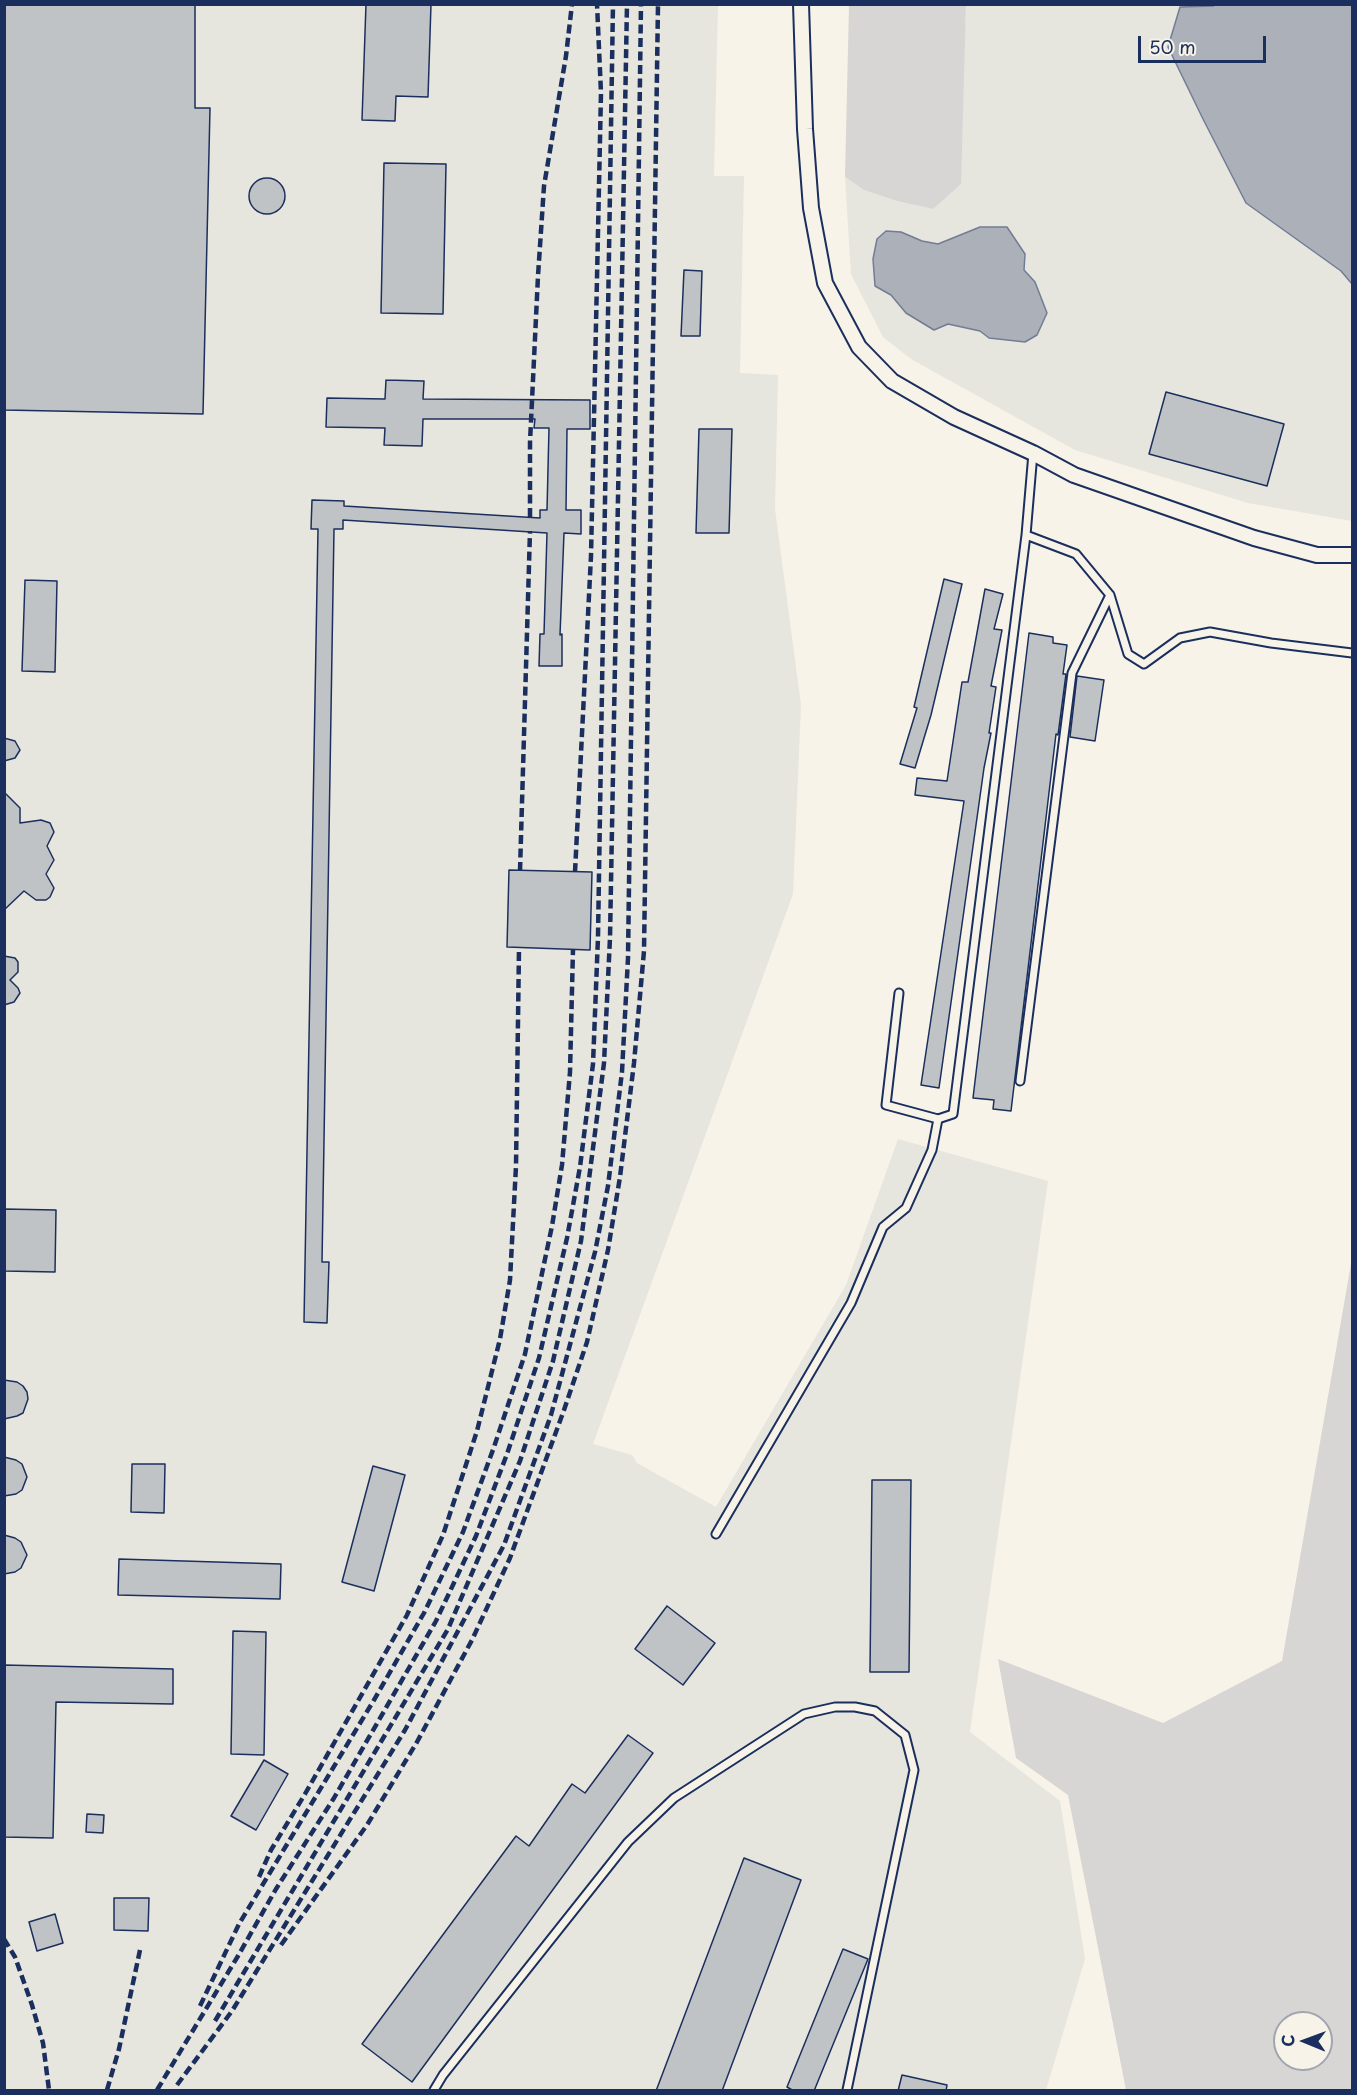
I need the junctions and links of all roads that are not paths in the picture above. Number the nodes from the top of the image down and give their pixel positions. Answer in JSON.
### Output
{"nodes":[{"id":1,"x":801,"y":4,"type":"edge"},
{"id":2,"x":1033,"y":453,"type":"junction"},
{"id":3,"x":1026,"y":535,"type":"junction"},
{"id":4,"x":1353,"y":555,"type":"edge"},
{"id":5,"x":1110,"y":596,"type":"junction"},
{"id":6,"x":1353,"y":653,"type":"edge"},
{"id":7,"x":899,"y":993,"type":"dead end"},
{"id":8,"x":1020,"y":1081,"type":"dead end"},
{"id":9,"x":938,"y":1119,"type":"junction"},
{"id":10,"x":716,"y":1534,"type":"dead end"},
{"id":11,"x":434,"y":2091,"type":"edge"},
{"id":12,"x":847,"y":2091,"type":"edge"}],
"edges":[{"from":1,"to":2,"type":"street"},
{"from":2,"to":3,"type":"lane"},
{"from":2,"to":4,"type":"street"},
{"from":3,"to":5,"type":"lane"},
{"from":3,"to":9,"type":"lane"},
{"from":5,"to":6,"type":"lane"},
{"from":5,"to":8,"type":"lane"},
{"from":7,"to":9,"type":"lane"},
{"from":9,"to":10,"type":"lane"},
{"from":11,"to":12,"type":"lane"}]}
